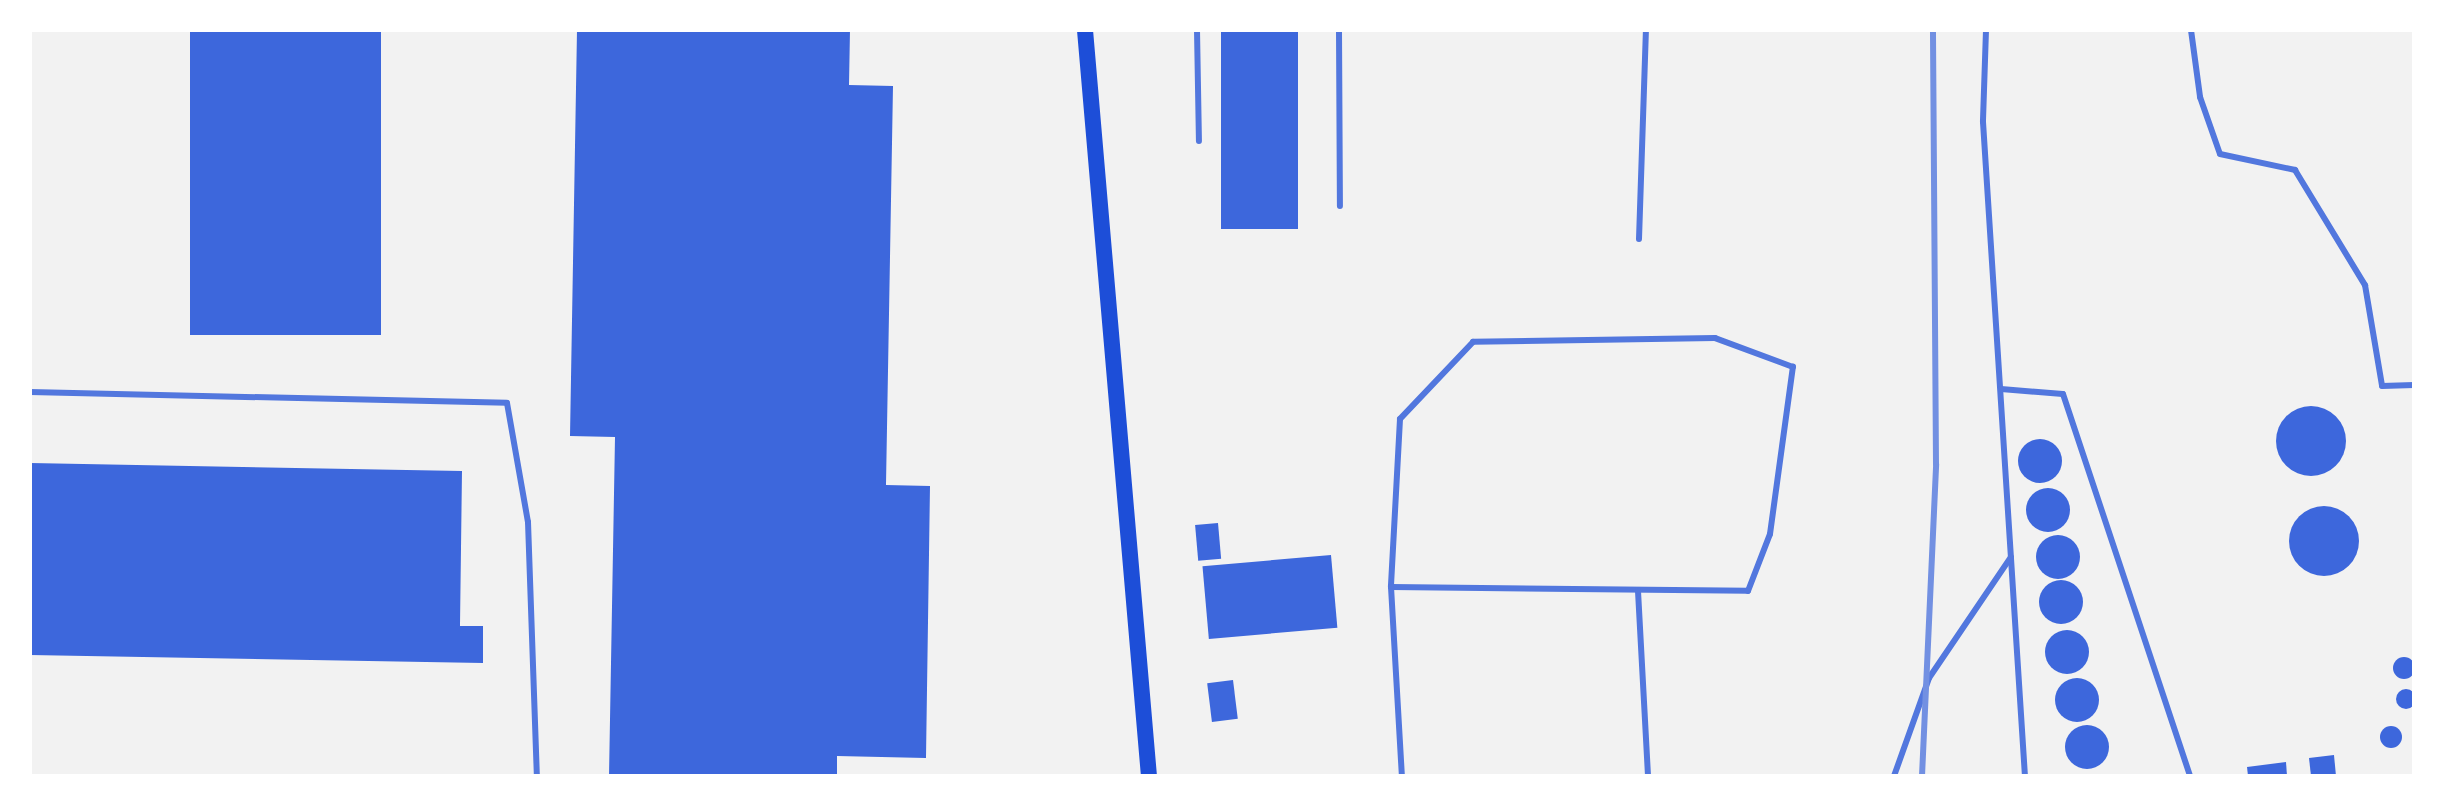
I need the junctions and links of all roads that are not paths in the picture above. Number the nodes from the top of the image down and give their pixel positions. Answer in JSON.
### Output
{"nodes":[{"id":1,"x":1085,"y":30,"type":"edge"},
{"id":2,"x":1197,"y":30,"type":"edge"},
{"id":3,"x":1339,"y":30,"type":"edge"},
{"id":4,"x":1646,"y":30,"type":"edge"},
{"id":5,"x":1986,"y":30,"type":"edge"},
{"id":6,"x":2191,"y":30,"type":"edge"},
{"id":7,"x":1199,"y":141,"type":"dead end"},
{"id":8,"x":1340,"y":206,"type":"dead end"},
{"id":9,"x":1639,"y":239,"type":"dead end"},
{"id":10,"x":2414,"y":385,"type":"edge"},
{"id":11,"x":2001,"y":389,"type":"junction"},
{"id":12,"x":30,"y":392,"type":"edge"},
{"id":13,"x":2011,"y":557,"type":"junction"},
{"id":14,"x":1391,"y":587,"type":"junction"},
{"id":15,"x":1638,"y":591,"type":"junction"},
{"id":16,"x":537,"y":776,"type":"edge"},
{"id":17,"x":1149,"y":776,"type":"edge"},
{"id":18,"x":1402,"y":776,"type":"edge"},
{"id":19,"x":1648,"y":776,"type":"edge"},
{"id":20,"x":1894,"y":776,"type":"edge"},
{"id":21,"x":2025,"y":776,"type":"edge"},
{"id":22,"x":2190,"y":776,"type":"edge"}],
"edges":[{"from":1,"to":17,"type":"main road"},
{"from":2,"to":7,"type":"lane"},
{"from":3,"to":8,"type":"lane"},
{"from":4,"to":9,"type":"lane"},
{"from":5,"to":11,"type":"lane"},
{"from":6,"to":10,"type":"lane"},
{"from":11,"to":13,"type":"lane"},
{"from":11,"to":22,"type":"lane"},
{"from":12,"to":16,"type":"lane"},
{"from":13,"to":20,"type":"lane"},
{"from":13,"to":21,"type":"lane"},
{"from":14,"to":15,"type":"lane"},
{"from":14,"to":15,"type":"lane"},
{"from":14,"to":18,"type":"lane"},
{"from":15,"to":19,"type":"lane"}]}
